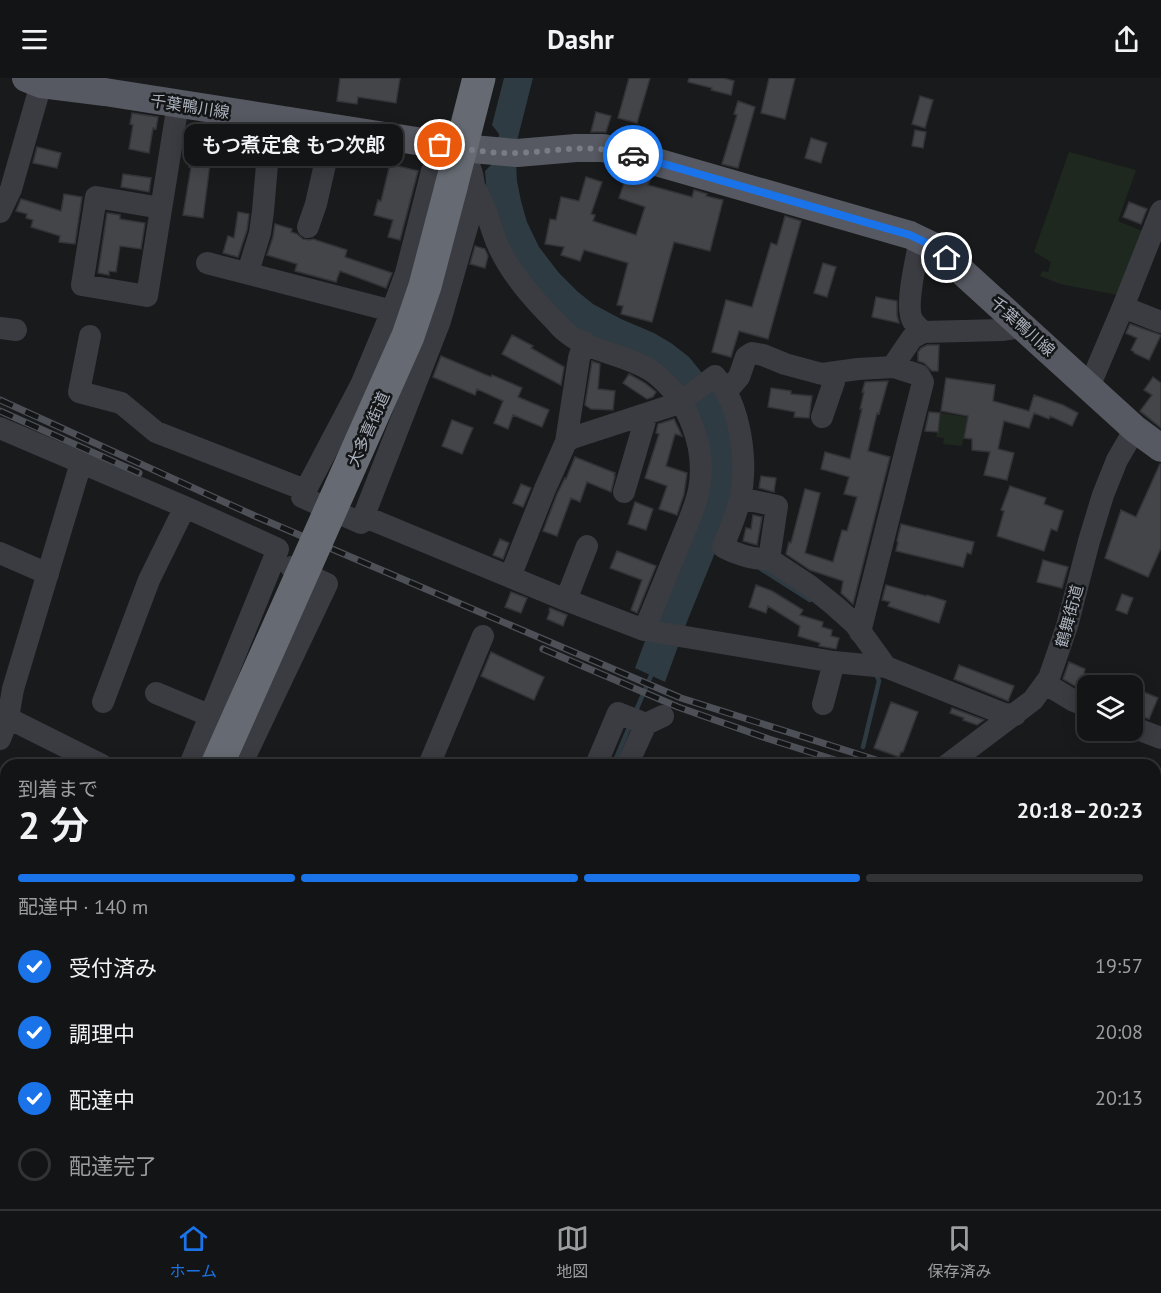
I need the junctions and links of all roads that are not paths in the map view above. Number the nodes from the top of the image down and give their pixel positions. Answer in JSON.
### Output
{"nodes":[{"id":1,"x":479,"y":78,"type":"edge"},
{"id":2,"x":34,"y":81,"type":"edge"},
{"id":3,"x":178,"y":104,"type":"junction"},
{"id":4,"x":269,"y":118,"type":"junction"},
{"id":5,"x":333,"y":129,"type":"junction"},
{"id":6,"x":461,"y":148,"type":"junction"},
{"id":7,"x":463,"y":188,"type":"junction"},
{"id":8,"x":161,"y":208,"type":"junction"},
{"id":9,"x":1161,"y":211,"type":"edge"},
{"id":10,"x":0,"y":212,"type":"edge"},
{"id":11,"x":308,"y":227,"type":"dead end"},
{"id":12,"x":920,"y":239,"type":"junction"},
{"id":13,"x":207,"y":263,"type":"dead end"},
{"id":14,"x":248,"y":272,"type":"junction"},
{"id":15,"x":1123,"y":307,"type":"junction"},
{"id":16,"x":392,"y":311,"type":"junction"},
{"id":17,"x":1161,"y":322,"type":"edge"},
{"id":18,"x":1023,"y":327,"type":"junction"},
{"id":19,"x":923,"y":332,"type":"junction"},
{"id":20,"x":90,"y":336,"type":"dead end"},
{"id":21,"x":584,"y":342,"type":"junction"},
{"id":22,"x":894,"y":367,"type":"junction"},
{"id":23,"x":832,"y":374,"type":"junction"},
{"id":24,"x":721,"y":384,"type":"junction"},
{"id":25,"x":1089,"y":387,"type":"junction"},
{"id":26,"x":680,"y":402,"type":"junction"},
{"id":27,"x":647,"y":414,"type":"junction"},
{"id":28,"x":822,"y":417,"type":"dead end"},
{"id":29,"x":0,"y":428,"type":"edge"},
{"id":30,"x":1136,"y":429,"type":"junction"},
{"id":31,"x":566,"y":442,"type":"junction"},
{"id":32,"x":1161,"y":448,"type":"edge"},
{"id":33,"x":81,"y":463,"type":"junction"},
{"id":34,"x":305,"y":490,"type":"junction"},
{"id":35,"x":624,"y":492,"type":"dead end"},
{"id":36,"x":740,"y":498,"type":"junction"},
{"id":37,"x":185,"y":507,"type":"junction"},
{"id":38,"x":363,"y":516,"type":"junction"},
{"id":39,"x":587,"y":546,"type":"dead end"},
{"id":40,"x":0,"y":553,"type":"edge"},
{"id":41,"x":274,"y":559,"type":"junction"},
{"id":42,"x":769,"y":559,"type":"junction"},
{"id":43,"x":48,"y":574,"type":"junction"},
{"id":44,"x":510,"y":577,"type":"junction"},
{"id":45,"x":566,"y":600,"type":"junction"},
{"id":46,"x":646,"y":630,"type":"junction"},
{"id":47,"x":860,"y":632,"type":"junction"},
{"id":48,"x":483,"y":636,"type":"dead end"},
{"id":49,"x":834,"y":662,"type":"junction"},
{"id":50,"x":877,"y":666,"type":"junction"},
{"id":51,"x":1046,"y":684,"type":"junction"},
{"id":52,"x":7,"y":686,"type":"edge"},
{"id":53,"x":156,"y":693,"type":"dead end"},
{"id":54,"x":103,"y":702,"type":"dead end"},
{"id":55,"x":1077,"y":702,"type":"edge"},
{"id":56,"x":823,"y":704,"type":"dead end"},
{"id":57,"x":1015,"y":715,"type":"junction"},
{"id":58,"x":211,"y":716,"type":"junction"},
{"id":59,"x":4,"y":728,"type":"edge"},
{"id":60,"x":1143,"y":731,"type":"edge"},
{"id":61,"x":1161,"y":738,"type":"edge"},
{"id":62,"x":86,"y":759,"type":"edge"},
{"id":63,"x":193,"y":759,"type":"edge"},
{"id":64,"x":220,"y":759,"type":"edge"},
{"id":65,"x":244,"y":759,"type":"edge"},
{"id":66,"x":432,"y":759,"type":"edge"},
{"id":67,"x":599,"y":759,"type":"edge"},
{"id":68,"x":631,"y":759,"type":"edge"},
{"id":69,"x":955,"y":759,"type":"edge"}],
"edges":[{"from":1,"to":6,"type":"highway","name":"大多喜街道"},
{"from":2,"to":3,"type":"main road","name":"千葉鴨川線"},
{"from":2,"to":10,"type":"street"},
{"from":3,"to":4,"type":"main road","name":"千葉鴨川線"},
{"from":3,"to":8,"type":"street"},
{"from":4,"to":5,"type":"main road","name":"千葉鴨川線"},
{"from":4,"to":14,"type":"street"},
{"from":5,"to":6,"type":"main road","name":"千葉鴨川線"},
{"from":5,"to":11,"type":"street"},
{"from":6,"to":7,"type":"highway","name":"大多喜街道"},
{"from":6,"to":12,"type":"main road","name":"千葉鴨川線"},
{"from":6,"to":16,"type":"street"},
{"from":7,"to":21,"type":"street"},
{"from":7,"to":38,"type":"street"},
{"from":7,"to":64,"type":"highway","name":"大多喜街道","bridge":true},
{"from":8,"to":8,"type":"street"},
{"from":9,"to":15,"type":"street"},
{"from":12,"to":18,"type":"main road","name":"千葉鴨川線"},
{"from":12,"to":19,"type":"street"},
{"from":13,"to":14,"type":"street"},
{"from":14,"to":16,"type":"street"},
{"from":15,"to":17,"type":"street"},
{"from":15,"to":25,"type":"street"},
{"from":16,"to":34,"type":"street"},
{"from":18,"to":19,"type":"street"},
{"from":18,"to":25,"type":"main road","name":"千葉鴨川線"},
{"from":19,"to":22,"type":"street"},
{"from":20,"to":34,"type":"street"},
{"from":21,"to":26,"type":"street"},
{"from":21,"to":31,"type":"street"},
{"from":22,"to":23,"type":"street"},
{"from":22,"to":47,"type":"street"},
{"from":23,"to":24,"type":"street"},
{"from":23,"to":28,"type":"street"},
{"from":24,"to":26,"type":"street"},
{"from":24,"to":36,"type":"street"},
{"from":25,"to":30,"type":"main road","name":"千葉鴨川線"},
{"from":26,"to":27,"type":"street"},
{"from":26,"to":46,"type":"street"},
{"from":27,"to":31,"type":"street"},
{"from":27,"to":35,"type":"street"},
{"from":29,"to":33,"type":"street"},
{"from":30,"to":32,"type":"main road","name":"千葉鴨川線"},
{"from":30,"to":51,"type":"street","name":"鶴舞街道"},
{"from":31,"to":44,"type":"street"},
{"from":33,"to":37,"type":"street"},
{"from":33,"to":43,"type":"street"},
{"from":34,"to":38,"type":"street"},
{"from":36,"to":42,"type":"street"},
{"from":36,"to":42,"type":"street"},
{"from":37,"to":41,"type":"street"},
{"from":37,"to":54,"type":"street"},
{"from":38,"to":44,"type":"street"},
{"from":39,"to":45,"type":"street"},
{"from":40,"to":43,"type":"street"},
{"from":41,"to":58,"type":"street"},
{"from":41,"to":65,"type":"street"},
{"from":42,"to":47,"type":"street"},
{"from":43,"to":52,"type":"street"},
{"from":44,"to":45,"type":"street"},
{"from":45,"to":46,"type":"street"},
{"from":46,"to":49,"type":"street"},
{"from":47,"to":50,"type":"street"},
{"from":48,"to":66,"type":"street"},
{"from":49,"to":50,"type":"street"},
{"from":49,"to":56,"type":"street"},
{"from":50,"to":57,"type":"street"},
{"from":51,"to":55,"type":"street"},
{"from":51,"to":57,"type":"street","name":"鶴舞街道"},
{"from":52,"to":59,"type":"street"},
{"from":53,"to":58,"type":"street"},
{"from":57,"to":69,"type":"street","name":"鶴舞街道"},
{"from":58,"to":63,"type":"street"},
{"from":59,"to":62,"type":"street"},
{"from":60,"to":61,"type":"street"},
{"from":67,"to":68,"type":"street"}]}
